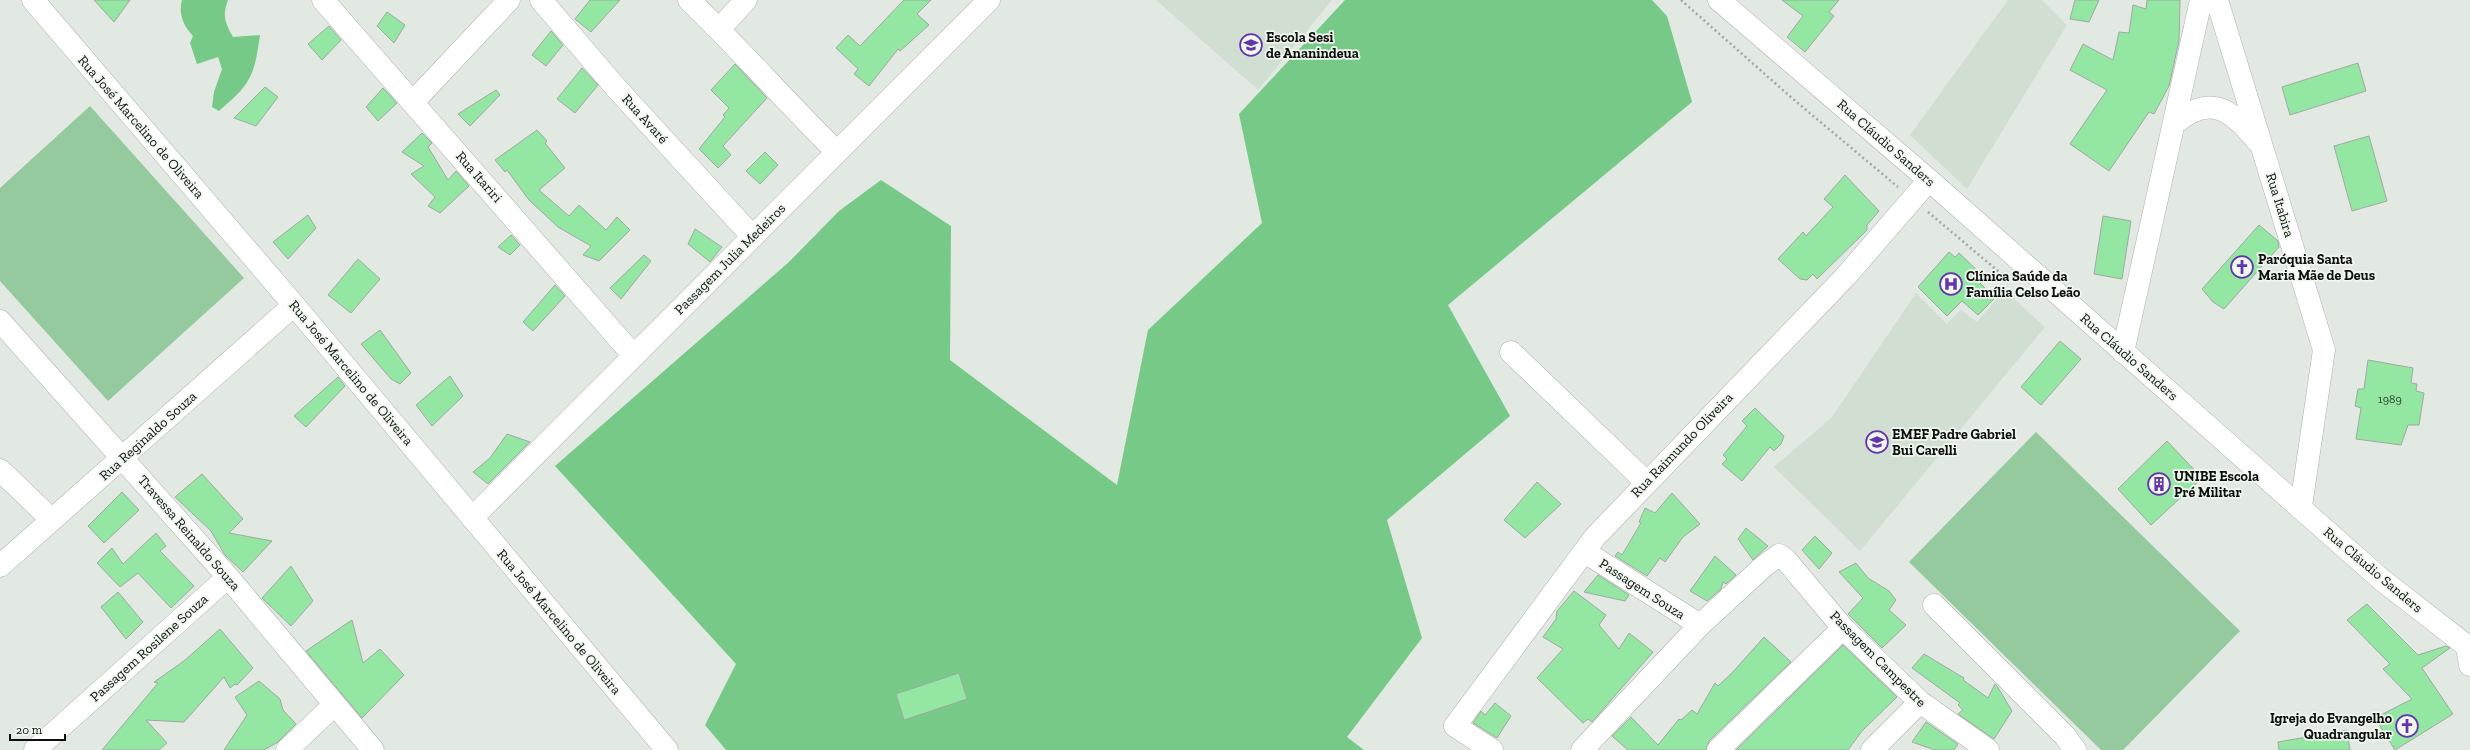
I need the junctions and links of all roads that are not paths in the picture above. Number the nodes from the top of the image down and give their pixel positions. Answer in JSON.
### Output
{"nodes":[{"id":1,"x":32,"y":0,"type":"edge"},
{"id":2,"x":323,"y":0,"type":"edge"},
{"id":3,"x":509,"y":0,"type":"edge"},
{"id":4,"x":541,"y":0,"type":"edge"},
{"id":5,"x":689,"y":0,"type":"edge"},
{"id":6,"x":746,"y":0,"type":"edge"},
{"id":7,"x":989,"y":0,"type":"edge"},
{"id":8,"x":1719,"y":0,"type":"edge"},
{"id":9,"x":2201,"y":0,"type":"edge"},
{"id":10,"x":2217,"y":0,"type":"edge"},
{"id":11,"x":719,"y":29,"type":"junction"},
{"id":12,"x":413,"y":102,"type":"junction"},
{"id":13,"x":2174,"y":124,"type":"junction"},
{"id":14,"x":2262,"y":148,"type":"junction"},
{"id":15,"x":836,"y":152,"type":"junction"},
{"id":16,"x":1929,"y":180,"type":"junction"},
{"id":17,"x":752,"y":236,"type":"junction"},
{"id":18,"x":294,"y":305,"type":"junction"},
{"id":19,"x":0,"y":321,"type":"edge"},
{"id":20,"x":1512,"y":352,"type":"dead end"},
{"id":21,"x":2123,"y":352,"type":"junction"},
{"id":22,"x":634,"y":356,"type":"junction"},
{"id":23,"x":123,"y":458,"type":"junction"},
{"id":24,"x":0,"y":470,"type":"edge"},
{"id":25,"x":1646,"y":482,"type":"junction"},
{"id":26,"x":2301,"y":506,"type":"junction"},
{"id":27,"x":472,"y":518,"type":"junction"},
{"id":28,"x":52,"y":520,"type":"junction"},
{"id":29,"x":1585,"y":552,"type":"junction"},
{"id":30,"x":0,"y":565,"type":"edge"},
{"id":31,"x":228,"y":577,"type":"junction"},
{"id":32,"x":1934,"y":605,"type":"dead end"},
{"id":33,"x":1700,"y":625,"type":"junction"},
{"id":34,"x":1843,"y":628,"type":"junction"},
{"id":35,"x":2469,"y":652,"type":"edge"},
{"id":36,"x":1920,"y":702,"type":"junction"},
{"id":37,"x":334,"y":705,"type":"junction"},
{"id":38,"x":35,"y":750,"type":"edge"},
{"id":39,"x":287,"y":750,"type":"edge"},
{"id":40,"x":373,"y":750,"type":"edge"},
{"id":41,"x":667,"y":750,"type":"edge"},
{"id":42,"x":1492,"y":750,"type":"edge"},
{"id":43,"x":1582,"y":750,"type":"edge"},
{"id":44,"x":1718,"y":750,"type":"edge"},
{"id":45,"x":1872,"y":750,"type":"edge"},
{"id":46,"x":1988,"y":750,"type":"edge"},
{"id":47,"x":2075,"y":750,"type":"edge"}],
"edges":[{"from":1,"to":18,"type":"street","name":"Rua José Marcelino de Oliveira"},
{"from":2,"to":12,"type":"street","name":"Rua Itariri"},
{"from":3,"to":12,"type":"street"},
{"from":4,"to":17,"type":"street","name":"Rua Avaré"},
{"from":5,"to":11,"type":"street"},
{"from":6,"to":11,"type":"street"},
{"from":7,"to":15,"type":"street","name":"Passagem Julia Medeiros"},
{"from":8,"to":16,"type":"street","name":"Rua Cláudio Sanders"},
{"from":9,"to":13,"type":"street"},
{"from":10,"to":14,"type":"street","name":"Rua Itabira"},
{"from":11,"to":15,"type":"street"},
{"from":12,"to":22,"type":"street","name":"Rua Itariri"},
{"from":13,"to":14,"type":"street"},
{"from":13,"to":21,"type":"street"},
{"from":14,"to":26,"type":"street","name":"Rua Itabira"},
{"from":15,"to":17,"type":"street","name":"Passagem Julia Medeiros"},
{"from":16,"to":21,"type":"street","name":"Rua Cláudio Sanders"},
{"from":16,"to":25,"type":"street","name":"Rua Raimundo Oliveira"},
{"from":17,"to":22,"type":"street","name":"Passagem Julia Medeiros"},
{"from":18,"to":23,"type":"street","name":"Rua Reginaldo Souza"},
{"from":18,"to":27,"type":"street","name":"Rua José Marcelino de Oliveira"},
{"from":19,"to":23,"type":"street","name":"Travessa Reinaldo Souza"},
{"from":20,"to":25,"type":"street"},
{"from":21,"to":26,"type":"street","name":"Rua Cláudio Sanders"},
{"from":22,"to":27,"type":"street","name":"Passagem Julia Medeiros"},
{"from":23,"to":28,"type":"street","name":"Rua Reginaldo Souza"},
{"from":23,"to":31,"type":"street","name":"Travessa Reinaldo Souza"},
{"from":24,"to":28,"type":"street"},
{"from":25,"to":29,"type":"street","name":"Rua Raimundo Oliveira"},
{"from":26,"to":35,"type":"street","name":"Rua Cláudio Sanders"},
{"from":27,"to":41,"type":"street","name":"Rua José Marcelino de Oliveira"},
{"from":28,"to":30,"type":"street","name":"Rua Reginaldo Souza"},
{"from":29,"to":33,"type":"street","name":"Passagem Souza"},
{"from":29,"to":42,"type":"street","name":"Rua Raimundo Oliveira"},
{"from":31,"to":37,"type":"street","name":"Travessa Reinaldo Souza"},
{"from":31,"to":38,"type":"street","name":"Passagem Rosilene Souza"},
{"from":32,"to":47,"type":"street"},
{"from":33,"to":34,"type":"street","name":"Passagem Campestre"},
{"from":33,"to":43,"type":"street"},
{"from":34,"to":36,"type":"street","name":"Passagem Campestre"},
{"from":34,"to":44,"type":"street"},
{"from":36,"to":45,"type":"street"},
{"from":36,"to":46,"type":"street","name":"Passagem Campestre"},
{"from":37,"to":39,"type":"street"},
{"from":37,"to":40,"type":"street","name":"Travessa Reinaldo Souza"}]}
